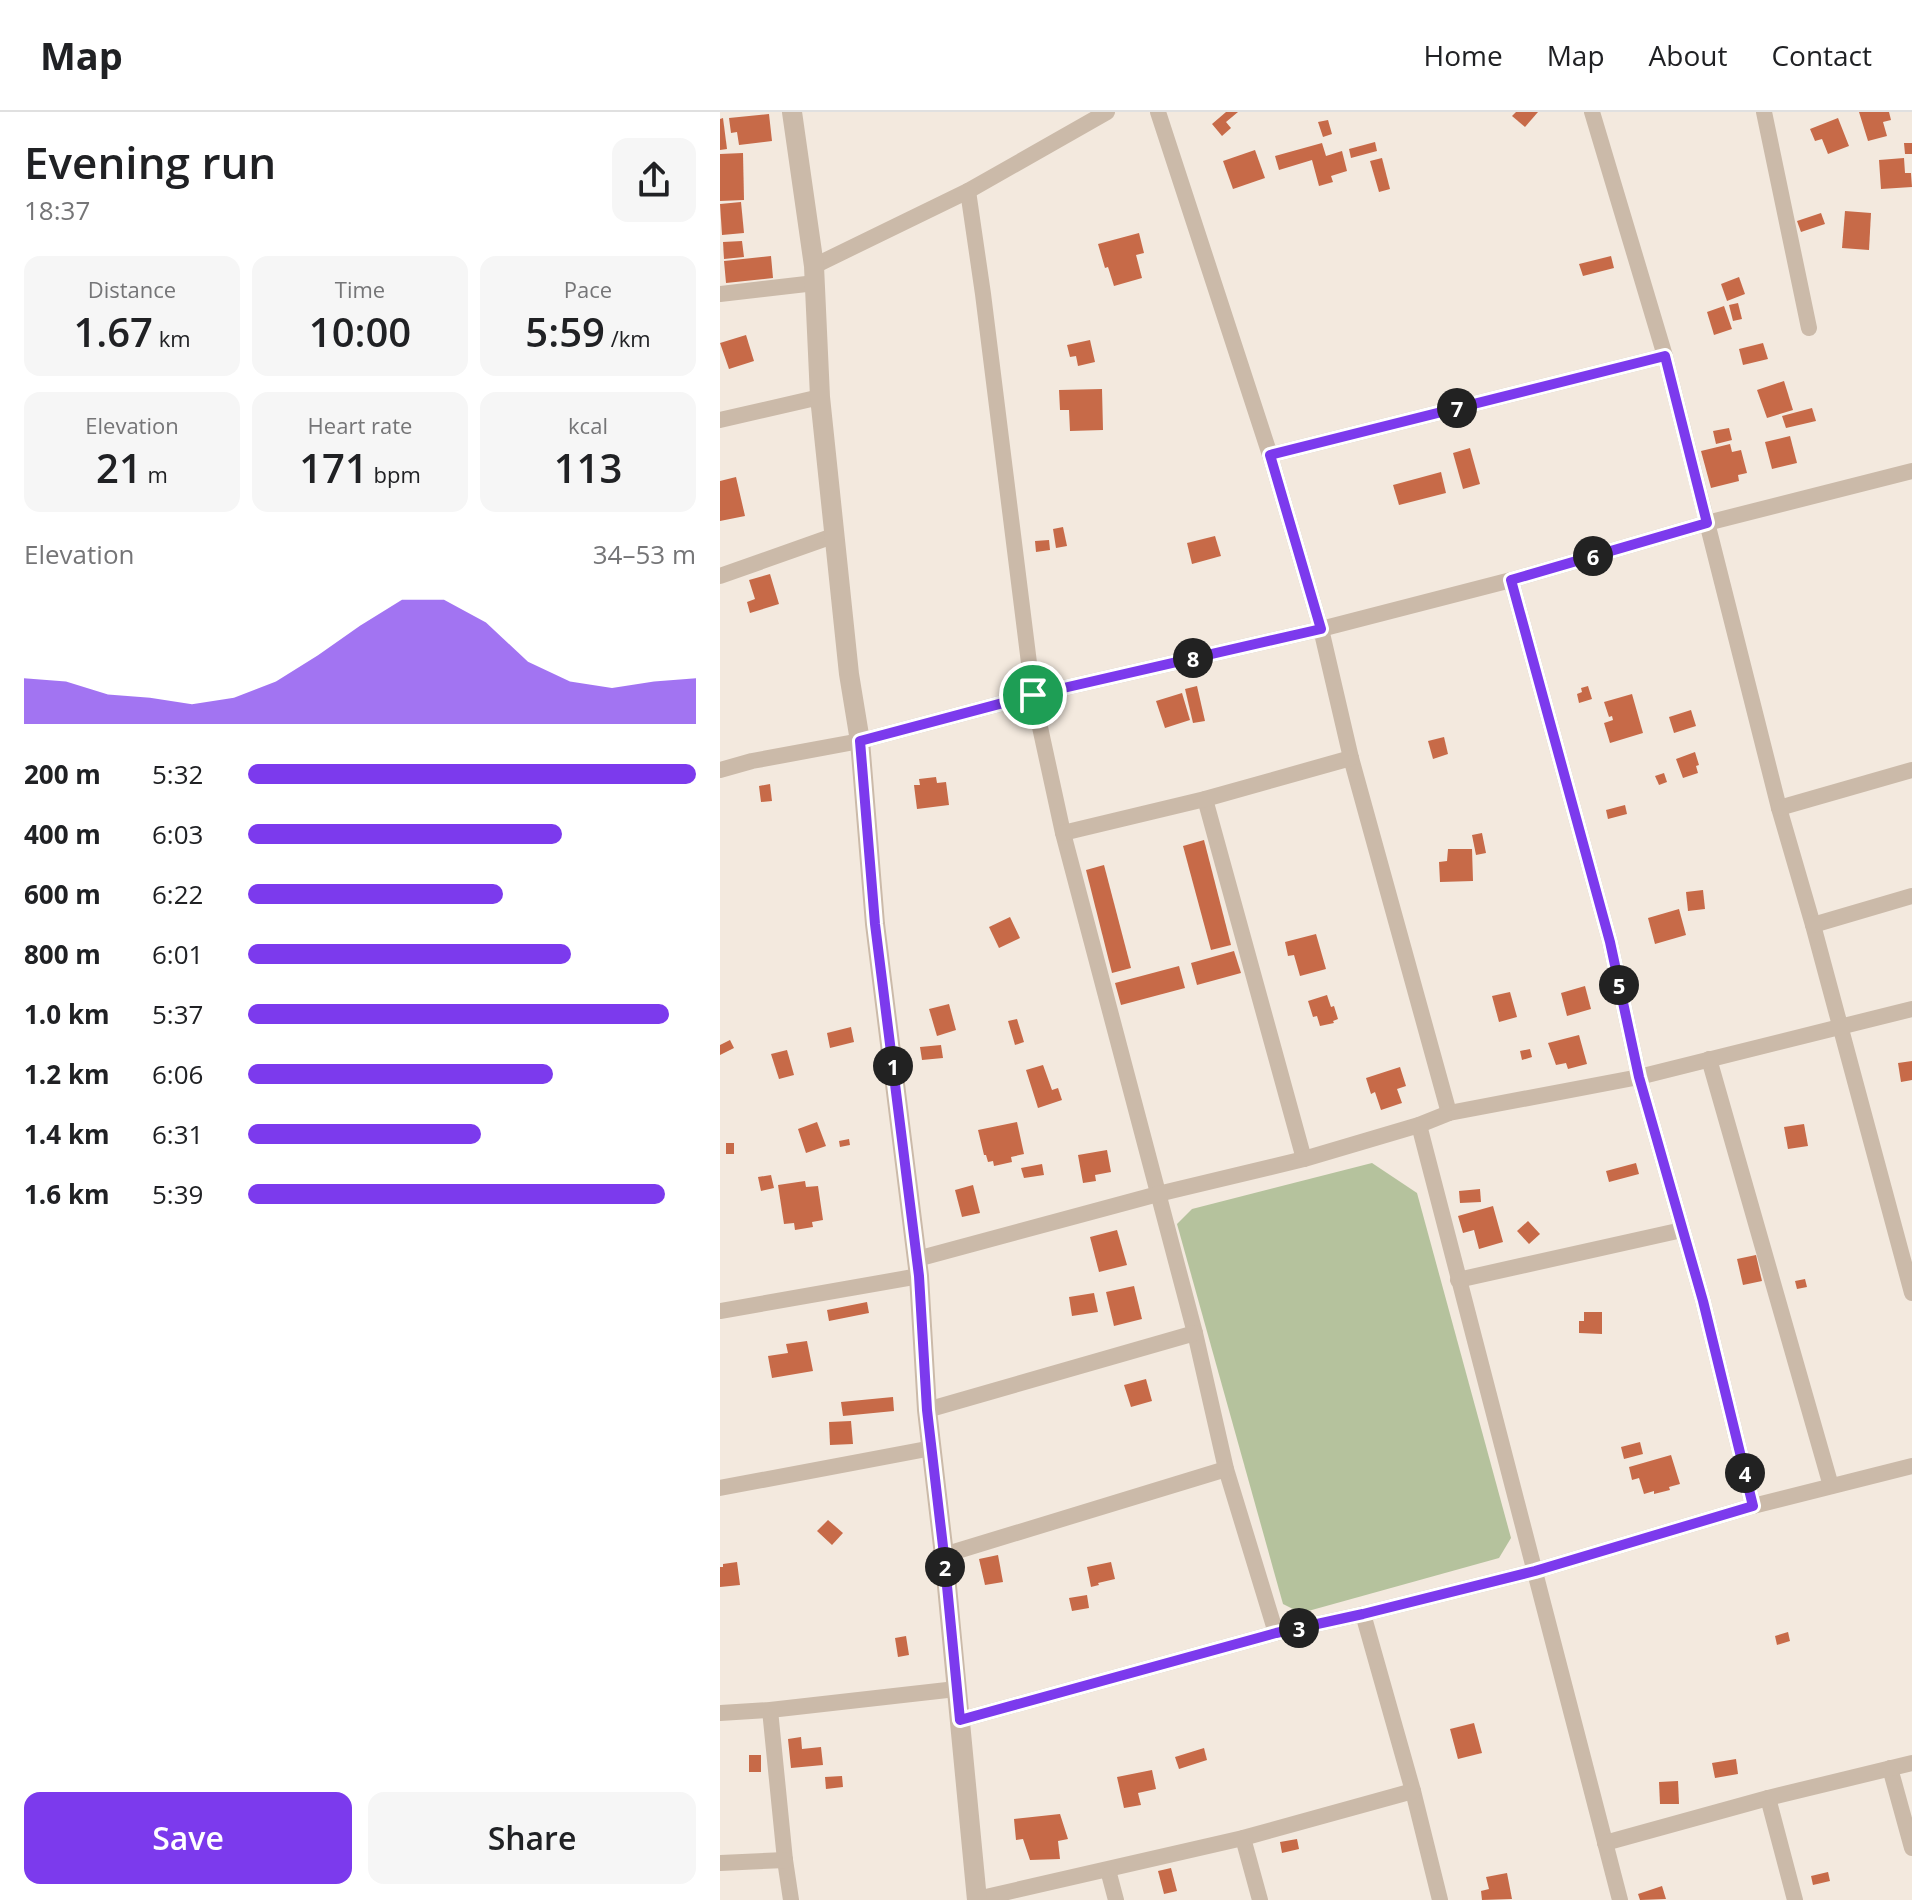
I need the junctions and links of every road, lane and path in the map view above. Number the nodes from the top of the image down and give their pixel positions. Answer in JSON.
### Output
{"nodes":[{"id":1,"x":792,"y":112,"type":"edge"},
{"id":2,"x":1107,"y":112,"type":"edge"},
{"id":3,"x":1158,"y":112,"type":"edge"},
{"id":4,"x":1592,"y":112,"type":"edge"},
{"id":5,"x":1764,"y":112,"type":"edge"},
{"id":6,"x":968,"y":191,"type":"junction"},
{"id":7,"x":815,"y":274,"type":"junction"},
{"id":8,"x":720,"y":294,"type":"edge"},
{"id":9,"x":1809,"y":328,"type":"dead end"},
{"id":10,"x":1665,"y":356,"type":"junction"},
{"id":11,"x":820,"y":397,"type":"junction"},
{"id":12,"x":720,"y":420,"type":"edge"},
{"id":13,"x":1270,"y":455,"type":"junction"},
{"id":14,"x":1912,"y":471,"type":"edge"},
{"id":15,"x":1707,"y":523,"type":"junction"},
{"id":16,"x":833,"y":536,"type":"junction"},
{"id":17,"x":720,"y":576,"type":"edge"},
{"id":18,"x":1511,"y":580,"type":"junction"},
{"id":19,"x":1321,"y":629,"type":"junction"},
{"id":20,"x":1033,"y":695,"type":"junction"},
{"id":21,"x":860,"y":741,"type":"junction"},
{"id":22,"x":1351,"y":758,"type":"junction"},
{"id":23,"x":720,"y":770,"type":"edge"},
{"id":24,"x":1912,"y":770,"type":"edge"},
{"id":25,"x":1205,"y":799,"type":"junction"},
{"id":26,"x":1779,"y":808,"type":"junction"},
{"id":27,"x":1063,"y":833,"type":"junction"},
{"id":28,"x":1912,"y":896,"type":"edge"},
{"id":29,"x":1813,"y":925,"type":"junction"},
{"id":30,"x":1912,"y":1009,"type":"edge"},
{"id":31,"x":1840,"y":1027,"type":"junction"},
{"id":32,"x":1709,"y":1059,"type":"junction"},
{"id":33,"x":1639,"y":1077,"type":"junction"},
{"id":34,"x":1449,"y":1113,"type":"junction"},
{"id":35,"x":1419,"y":1125,"type":"junction"},
{"id":36,"x":1304,"y":1159,"type":"junction"},
{"id":37,"x":1158,"y":1194,"type":"junction"},
{"id":38,"x":1682,"y":1230,"type":"junction"},
{"id":39,"x":918,"y":1267,"type":"junction"},
{"id":40,"x":1458,"y":1280,"type":"junction"},
{"id":41,"x":1912,"y":1293,"type":"edge"},
{"id":42,"x":720,"y":1311,"type":"edge"},
{"id":43,"x":1195,"y":1333,"type":"junction"},
{"id":44,"x":927,"y":1410,"type":"junction"},
{"id":45,"x":932,"y":1448,"type":"junction"},
{"id":46,"x":1912,"y":1466,"type":"edge"},
{"id":47,"x":1226,"y":1469,"type":"junction"},
{"id":48,"x":1831,"y":1486,"type":"junction"},
{"id":49,"x":720,"y":1488,"type":"edge"},
{"id":50,"x":1753,"y":1506,"type":"junction"},
{"id":51,"x":944,"y":1555,"type":"junction"},
{"id":52,"x":1535,"y":1571,"type":"junction"},
{"id":53,"x":1363,"y":1614,"type":"junction"},
{"id":54,"x":1276,"y":1633,"type":"junction"},
{"id":55,"x":956,"y":1689,"type":"junction"},
{"id":56,"x":770,"y":1710,"type":"junction"},
{"id":57,"x":720,"y":1713,"type":"edge"},
{"id":58,"x":960,"y":1720,"type":"junction"},
{"id":59,"x":1912,"y":1763,"type":"edge"},
{"id":60,"x":1890,"y":1768,"type":"junction"},
{"id":61,"x":1413,"y":1791,"type":"junction"},
{"id":62,"x":1768,"y":1798,"type":"junction"},
{"id":63,"x":1243,"y":1838,"type":"junction"},
{"id":64,"x":1605,"y":1843,"type":"junction"},
{"id":65,"x":1912,"y":1848,"type":"edge"},
{"id":66,"x":785,"y":1860,"type":"junction"},
{"id":67,"x":720,"y":1863,"type":"edge"},
{"id":68,"x":1108,"y":1870,"type":"junction"},
{"id":69,"x":977,"y":1899,"type":"edge"},
{"id":70,"x":791,"y":1900,"type":"edge"},
{"id":71,"x":1116,"y":1900,"type":"edge"},
{"id":72,"x":1260,"y":1900,"type":"edge"},
{"id":73,"x":1440,"y":1900,"type":"edge"},
{"id":74,"x":1620,"y":1900,"type":"edge"},
{"id":75,"x":1795,"y":1900,"type":"edge"}],
"edges":[{"from":1,"to":7,"type":"street"},
{"from":2,"to":6,"type":"street"},
{"from":3,"to":13,"type":"street"},
{"from":4,"to":10,"type":"street"},
{"from":5,"to":9,"type":"street"},
{"from":6,"to":7,"type":"street"},
{"from":6,"to":20,"type":"street"},
{"from":7,"to":8,"type":"street"},
{"from":7,"to":11,"type":"street"},
{"from":10,"to":13,"type":"street"},
{"from":10,"to":15,"type":"street"},
{"from":11,"to":12,"type":"street"},
{"from":11,"to":16,"type":"street"},
{"from":13,"to":19,"type":"street"},
{"from":14,"to":15,"type":"street"},
{"from":15,"to":18,"type":"street"},
{"from":15,"to":26,"type":"street"},
{"from":16,"to":17,"type":"street"},
{"from":16,"to":21,"type":"street"},
{"from":18,"to":19,"type":"street"},
{"from":18,"to":33,"type":"street"},
{"from":19,"to":20,"type":"street"},
{"from":19,"to":22,"type":"street"},
{"from":20,"to":21,"type":"street"},
{"from":20,"to":27,"type":"street"},
{"from":21,"to":23,"type":"street"},
{"from":21,"to":39,"type":"street"},
{"from":22,"to":25,"type":"street"},
{"from":22,"to":34,"type":"street"},
{"from":24,"to":26,"type":"street"},
{"from":25,"to":27,"type":"street"},
{"from":25,"to":36,"type":"street"},
{"from":26,"to":29,"type":"street"},
{"from":27,"to":37,"type":"street"},
{"from":28,"to":29,"type":"street"},
{"from":29,"to":31,"type":"street"},
{"from":30,"to":31,"type":"street"},
{"from":31,"to":32,"type":"street"},
{"from":31,"to":41,"type":"street"},
{"from":32,"to":33,"type":"street"},
{"from":32,"to":48,"type":"street"},
{"from":33,"to":34,"type":"street"},
{"from":33,"to":38,"type":"street"},
{"from":34,"to":35,"type":"street"},
{"from":35,"to":36,"type":"street"},
{"from":35,"to":40,"type":"street"},
{"from":36,"to":37,"type":"street"},
{"from":37,"to":39,"type":"street"},
{"from":37,"to":43,"type":"street"},
{"from":38,"to":40,"type":"street"},
{"from":38,"to":50,"type":"street"},
{"from":39,"to":42,"type":"street"},
{"from":39,"to":44,"type":"street"},
{"from":40,"to":52,"type":"street"},
{"from":43,"to":44,"type":"street"},
{"from":43,"to":47,"type":"street"},
{"from":44,"to":45,"type":"street"},
{"from":45,"to":49,"type":"street"},
{"from":45,"to":51,"type":"street"},
{"from":46,"to":48,"type":"street"},
{"from":47,"to":51,"type":"street"},
{"from":47,"to":54,"type":"street"},
{"from":48,"to":50,"type":"street"},
{"from":50,"to":52,"type":"street"},
{"from":51,"to":55,"type":"street"},
{"from":52,"to":53,"type":"street"},
{"from":52,"to":64,"type":"street"},
{"from":53,"to":54,"type":"street"},
{"from":53,"to":61,"type":"street"},
{"from":54,"to":58,"type":"street"},
{"from":55,"to":56,"type":"street"},
{"from":55,"to":58,"type":"street"},
{"from":56,"to":57,"type":"street"},
{"from":56,"to":66,"type":"street"},
{"from":58,"to":69,"type":"street"},
{"from":59,"to":60,"type":"street"},
{"from":60,"to":62,"type":"street"},
{"from":60,"to":65,"type":"street"},
{"from":61,"to":63,"type":"street"},
{"from":61,"to":73,"type":"street"},
{"from":62,"to":64,"type":"street"},
{"from":62,"to":75,"type":"street"},
{"from":63,"to":68,"type":"street"},
{"from":63,"to":72,"type":"street"},
{"from":64,"to":74,"type":"street"},
{"from":66,"to":67,"type":"street"},
{"from":66,"to":70,"type":"street"},
{"from":68,"to":69,"type":"street"},
{"from":68,"to":71,"type":"street"}]}
